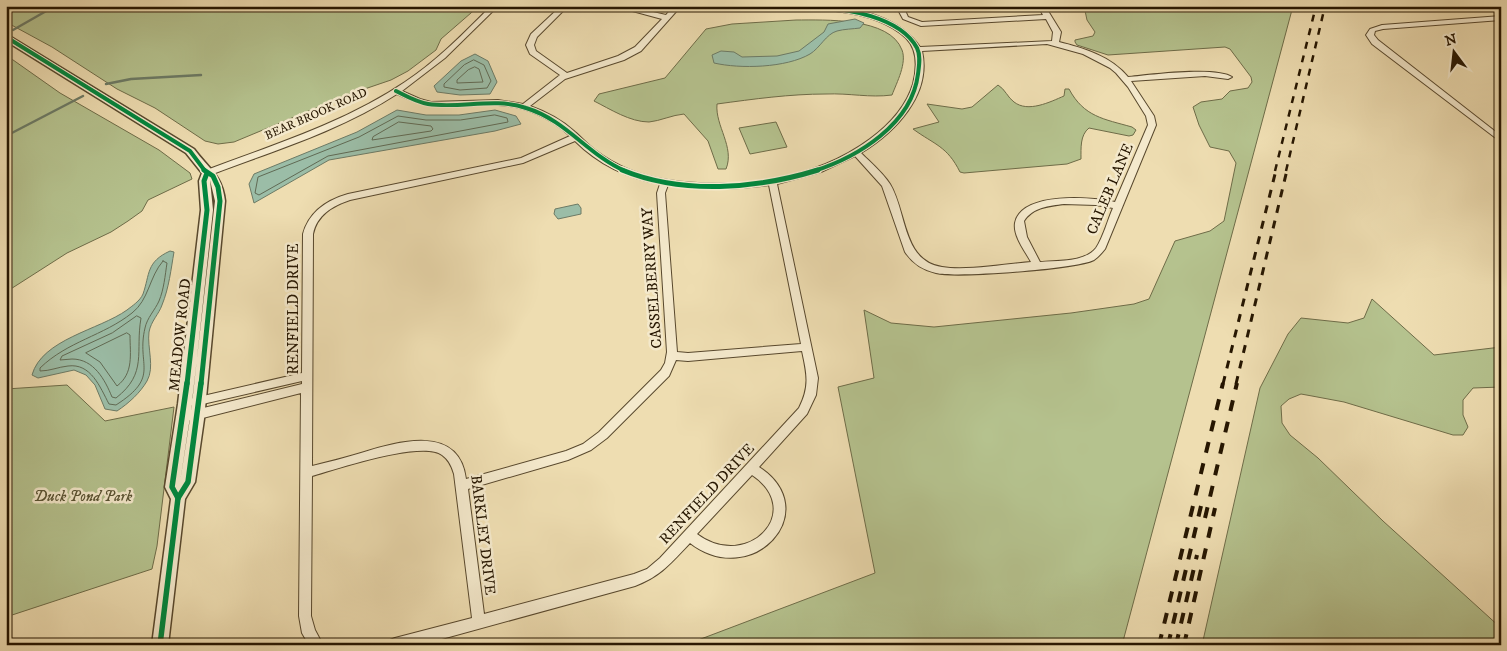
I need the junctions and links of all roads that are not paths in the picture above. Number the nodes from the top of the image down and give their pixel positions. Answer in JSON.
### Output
{"nodes":[{"id":1,"x":494,"y":6,"type":"edge"},
{"id":2,"x":565,"y":6,"type":"edge"},
{"id":3,"x":617,"y":6,"type":"edge"},
{"id":4,"x":678,"y":6,"type":"edge"},
{"id":5,"x":814,"y":6,"type":"edge"},
{"id":6,"x":868,"y":6,"type":"edge"},
{"id":7,"x":899,"y":6,"type":"edge"},
{"id":8,"x":1041,"y":6,"type":"edge"},
{"id":9,"x":861,"y":14,"type":"junction"},
{"id":10,"x":1048,"y":17,"type":"junction"},
{"id":11,"x":668,"y":18,"type":"junction"},
{"id":12,"x":1501,"y":18,"type":"edge"},
{"id":13,"x":6,"y":37,"type":"edge"},
{"id":14,"x":1055,"y":43,"type":"junction"},
{"id":15,"x":918,"y":49,"type":"junction"},
{"id":16,"x":565,"y":75,"type":"junction"},
{"id":17,"x":1228,"y":77,"type":"dead end"},
{"id":18,"x":1125,"y":79,"type":"junction"},
{"id":19,"x":396,"y":91,"type":"junction"},
{"id":20,"x":524,"y":107,"type":"junction"},
{"id":21,"x":576,"y":137,"type":"junction"},
{"id":22,"x":1501,"y":140,"type":"edge"},
{"id":23,"x":856,"y":152,"type":"junction"},
{"id":24,"x":207,"y":173,"type":"junction"},
{"id":25,"x":772,"y":181,"type":"junction"},
{"id":26,"x":665,"y":182,"type":"junction"},
{"id":27,"x":1118,"y":206,"type":"junction"},
{"id":28,"x":1037,"y":265,"type":"junction"},
{"id":29,"x":806,"y":346,"type":"junction"},
{"id":30,"x":672,"y":356,"type":"junction"},
{"id":31,"x":307,"y":382,"type":"junction"},
{"id":32,"x":185,"y":404,"type":"junction"},
{"id":33,"x":199,"y":408,"type":"junction"},
{"id":34,"x":183,"y":418,"type":"junction"},
{"id":35,"x":751,"y":468,"type":"junction"},
{"id":36,"x":306,"y":472,"type":"junction"},
{"id":37,"x":462,"y":485,"type":"junction"},
{"id":38,"x":178,"y":498,"type":"junction"},
{"id":39,"x":689,"y":535,"type":"junction"},
{"id":40,"x":479,"y":622,"type":"junction"},
{"id":41,"x":160,"y":645,"type":"edge"},
{"id":42,"x":317,"y":645,"type":"edge"},
{"id":43,"x":395,"y":645,"type":"edge"}],
"edges":[{"from":1,"to":19,"type":"street","name":"BEAR BROOK ROAD"},
{"from":2,"to":16,"type":"street"},
{"from":3,"to":11,"type":"street"},
{"from":4,"to":11,"type":"street"},
{"from":5,"to":9,"type":"street"},
{"from":6,"to":9,"type":"street"},
{"from":7,"to":10,"type":"street"},
{"from":8,"to":10,"type":"street"},
{"from":9,"to":15,"type":"street"},
{"from":10,"to":14,"type":"street"},
{"from":11,"to":16,"type":"street"},
{"from":12,"to":22,"type":"street"},
{"from":13,"to":24,"type":"street","name":"MEADOW ROAD"},
{"from":14,"to":15,"type":"street","name":"CALEB LANE"},
{"from":14,"to":18,"type":"street","name":"CALEB LANE"},
{"from":15,"to":23,"type":"street"},
{"from":16,"to":20,"type":"street"},
{"from":17,"to":18,"type":"street"},
{"from":18,"to":27,"type":"street","name":"CALEB LANE"},
{"from":19,"to":20,"type":"street"},
{"from":19,"to":24,"type":"street","name":"BEAR BROOK ROAD"},
{"from":20,"to":21,"type":"street"},
{"from":21,"to":26,"type":"street"},
{"from":21,"to":31,"type":"street","name":"RENFIELD DRIVE"},
{"from":23,"to":25,"type":"street"},
{"from":23,"to":28,"type":"street","name":"CALEB LANE"},
{"from":24,"to":32,"type":"street","name":"MEADOW ROAD"},
{"from":24,"to":33,"type":"street","name":"MEADOW ROAD"},
{"from":25,"to":26,"type":"street"},
{"from":25,"to":29,"type":"street","name":"RENFIELD DRIVE"},
{"from":26,"to":30,"type":"street","name":"CASSELBERRY WAY"},
{"from":27,"to":28,"type":"street","name":"CALEB LANE"},
{"from":27,"to":28,"type":"street"},
{"from":29,"to":30,"type":"street"},
{"from":29,"to":35,"type":"street","name":"RENFIELD DRIVE"},
{"from":30,"to":37,"type":"street","name":"CASSELBERRY WAY"},
{"from":31,"to":33,"type":"street"},
{"from":31,"to":36,"type":"street","name":"RENFIELD DRIVE"},
{"from":32,"to":33,"type":"street"},
{"from":32,"to":34,"type":"street","name":"MEADOW ROAD"},
{"from":33,"to":34,"type":"street"},
{"from":33,"to":38,"type":"street","name":"MEADOW ROAD"},
{"from":34,"to":38,"type":"street","name":"MEADOW ROAD"},
{"from":35,"to":39,"type":"street","name":"RENFIELD DRIVE"},
{"from":35,"to":39,"type":"street"},
{"from":36,"to":37,"type":"street","name":"BARKLEY DRIVE"},
{"from":36,"to":42,"type":"street","name":"RENFIELD DRIVE"},
{"from":37,"to":40,"type":"street","name":"BARKLEY DRIVE"},
{"from":38,"to":41,"type":"street","name":"MEADOW ROAD"},
{"from":39,"to":40,"type":"street","name":"RENFIELD DRIVE"},
{"from":40,"to":43,"type":"street","name":"RENFIELD DRIVE"}]}
